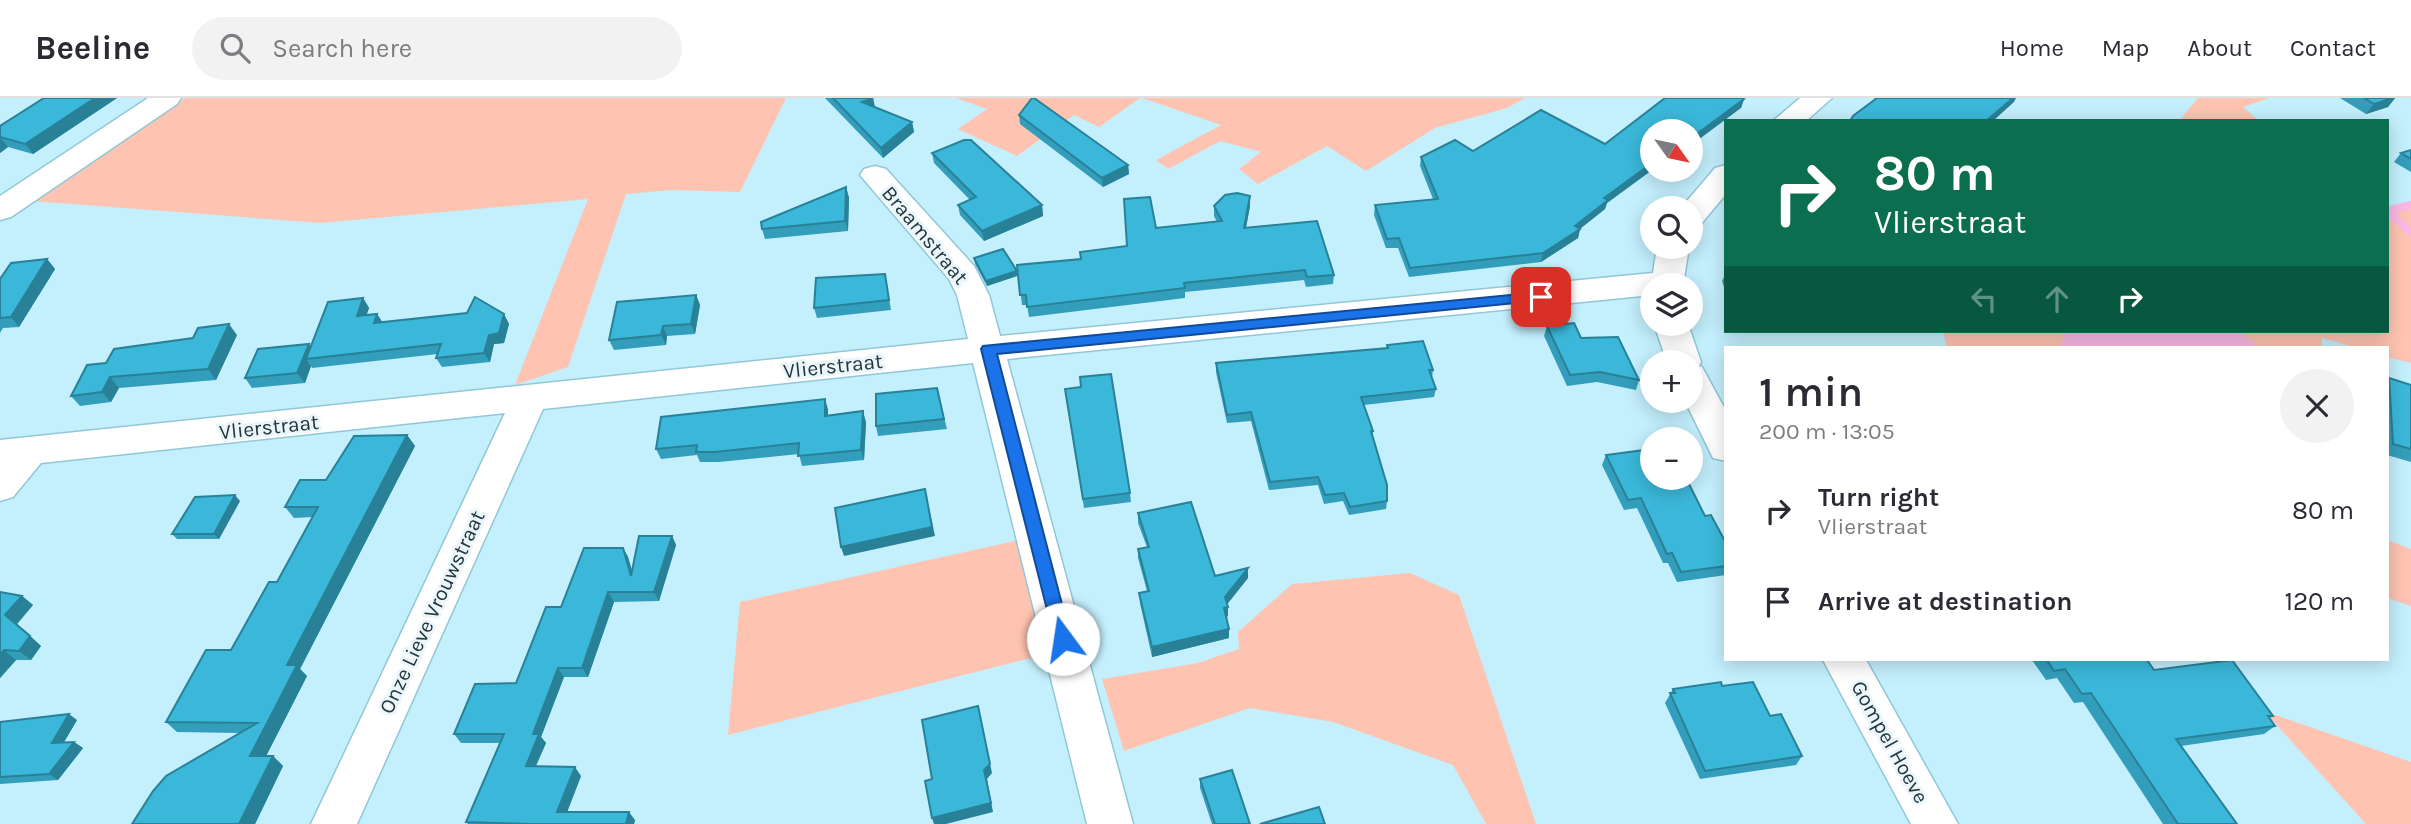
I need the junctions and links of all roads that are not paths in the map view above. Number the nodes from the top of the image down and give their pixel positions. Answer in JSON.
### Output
{"nodes":[{"id":1,"x":167,"y":98,"type":"edge"},
{"id":2,"x":1818,"y":98,"type":"edge"},
{"id":3,"x":1790,"y":119,"type":"edge"},
{"id":4,"x":875,"y":175,"type":"dead end"},
{"id":5,"x":1724,"y":176,"type":"edge"},
{"id":6,"x":1703,"y":201,"type":"edge"},
{"id":7,"x":0,"y":210,"type":"edge"},
{"id":8,"x":1640,"y":285,"type":"edge"},
{"id":9,"x":988,"y":349,"type":"junction"},
{"id":10,"x":529,"y":400,"type":"junction"},
{"id":11,"x":1703,"y":402,"type":"edge"},
{"id":12,"x":1724,"y":444,"type":"edge"},
{"id":13,"x":15,"y":453,"type":"edge"},
{"id":14,"x":0,"y":487,"type":"edge"},
{"id":15,"x":1845,"y":661,"type":"edge"},
{"id":16,"x":334,"y":824,"type":"edge"},
{"id":17,"x":1110,"y":824,"type":"edge"},
{"id":18,"x":1935,"y":824,"type":"edge"}],
"edges":[{"from":1,"to":7,"type":"street"},
{"from":2,"to":3,"type":"street"},
{"from":4,"to":9,"type":"street","name":"Braamstraat"},
{"from":5,"to":6,"type":"street"},
{"from":8,"to":9,"type":"street","name":"Vlierstraat"},
{"from":9,"to":10,"type":"street","name":"Vlierstraat"},
{"from":9,"to":17,"type":"street","name":"Braamstraat"},
{"from":10,"to":13,"type":"street","name":"Vlierstraat"},
{"from":10,"to":16,"type":"street","name":"Onze Lieve Vrouwstraat"},
{"from":11,"to":12,"type":"street"},
{"from":13,"to":14,"type":"street"},
{"from":15,"to":18,"type":"street","name":"Gompel Hoeve"}]}
